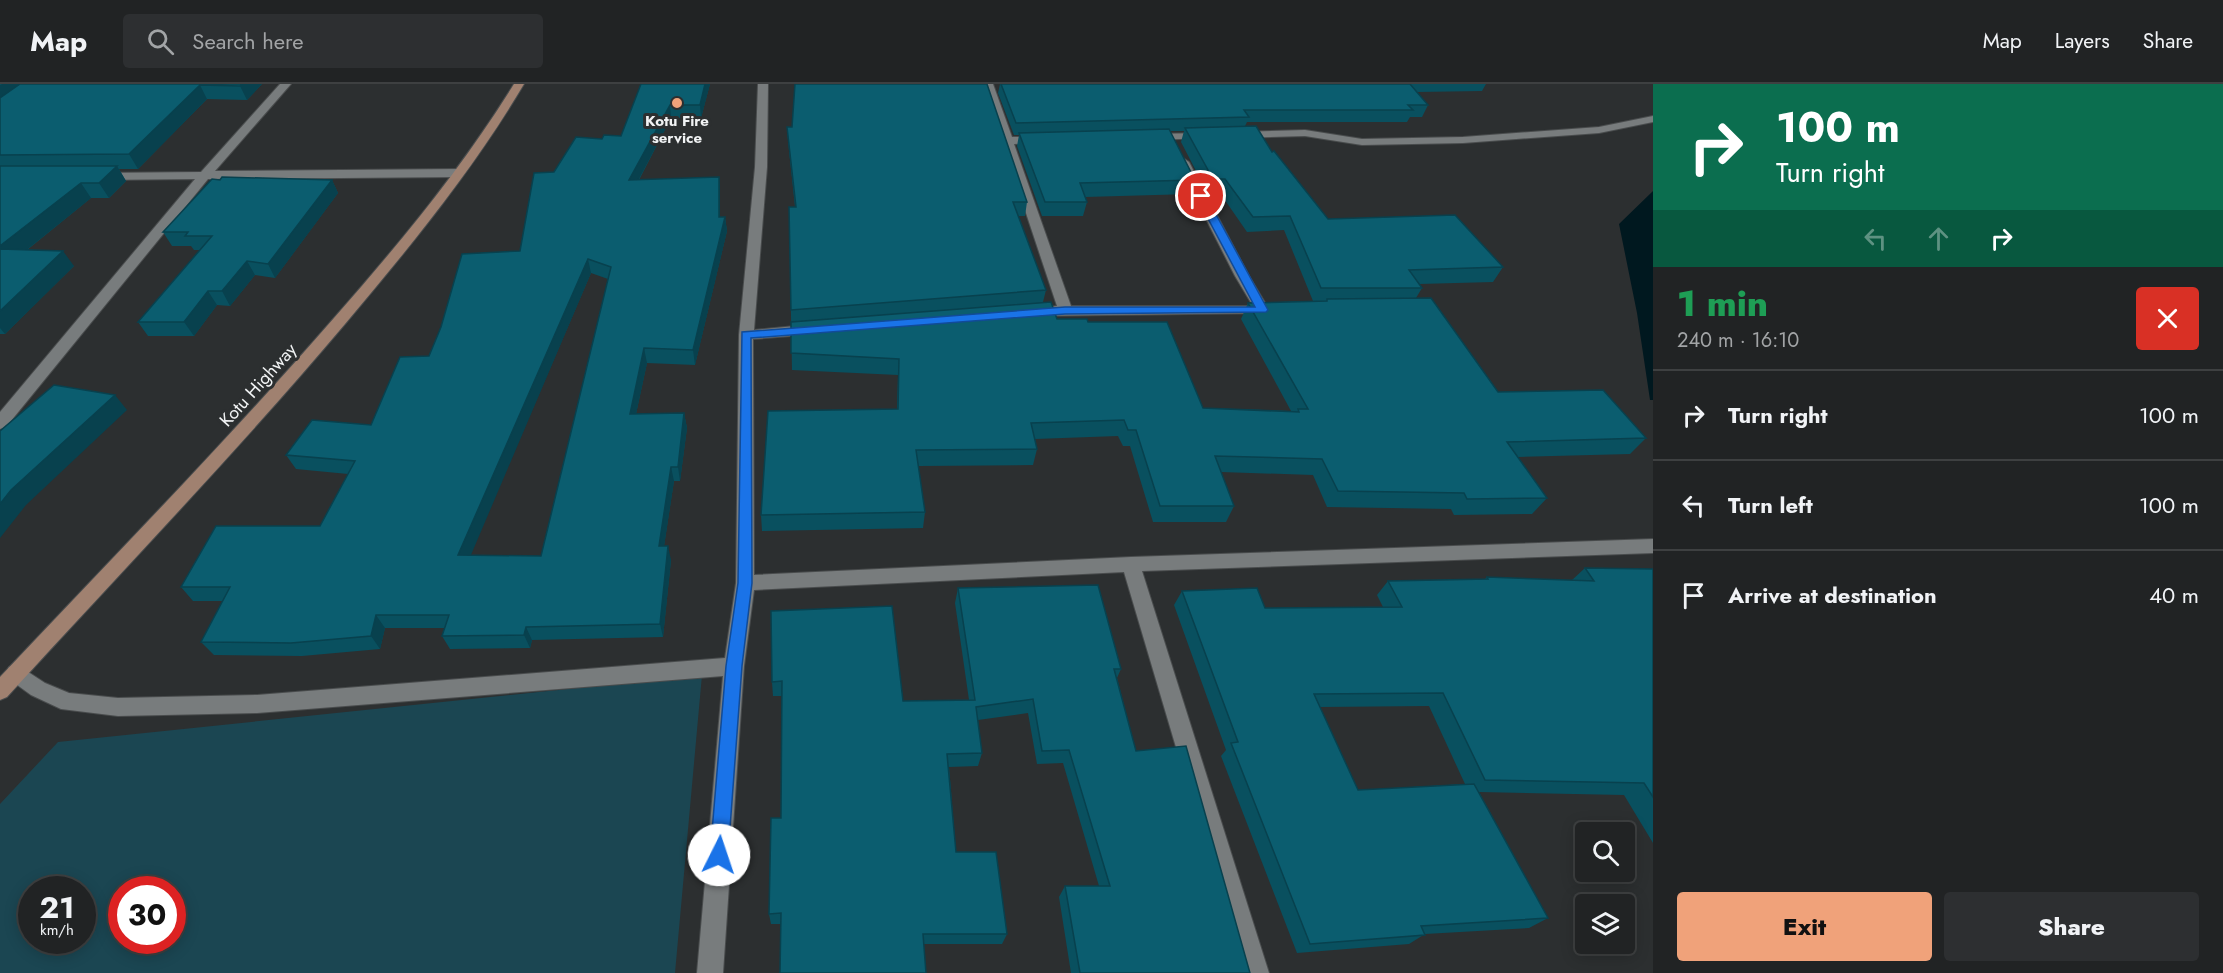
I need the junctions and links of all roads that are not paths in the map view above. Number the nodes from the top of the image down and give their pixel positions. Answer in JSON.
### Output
{"nodes":[{"id":1,"x":286,"y":84,"type":"edge"},
{"id":2,"x":519,"y":84,"type":"edge"},
{"id":3,"x":763,"y":84,"type":"edge"},
{"id":4,"x":988,"y":84,"type":"edge"},
{"id":5,"x":1653,"y":119,"type":"edge"},
{"id":6,"x":1170,"y":137,"type":"junction"},
{"id":7,"x":1135,"y":138,"type":"edge"},
{"id":8,"x":1054,"y":140,"type":"edge"},
{"id":9,"x":1007,"y":141,"type":"junction"},
{"id":10,"x":459,"y":173,"type":"junction"},
{"id":11,"x":91,"y":176,"type":"edge"},
{"id":12,"x":204,"y":176,"type":"junction"},
{"id":13,"x":1065,"y":310,"type":"junction"},
{"id":14,"x":1263,"y":310,"type":"junction"},
{"id":15,"x":1286,"y":310,"type":"edge"},
{"id":16,"x":1018,"y":314,"type":"edge"},
{"id":17,"x":829,"y":328,"type":"edge"},
{"id":18,"x":746,"y":335,"type":"junction"},
{"id":19,"x":0,"y":423,"type":"edge"},
{"id":20,"x":1653,"y":546,"type":"edge"},
{"id":21,"x":1131,"y":564,"type":"junction"},
{"id":22,"x":745,"y":583,"type":"junction"},
{"id":23,"x":734,"y":666,"type":"junction"},
{"id":24,"x":16,"y":673,"type":"junction"},
{"id":25,"x":0,"y":691,"type":"edge"},
{"id":26,"x":710,"y":973,"type":"edge"},
{"id":27,"x":1256,"y":973,"type":"edge"}],
"edges":[{"from":1,"to":12,"type":"street"},
{"from":2,"to":10,"type":"street","name":"Kotu Highway"},
{"from":3,"to":18,"type":"street"},
{"from":4,"to":9,"type":"street"},
{"from":5,"to":6,"type":"street"},
{"from":6,"to":7,"type":"street"},
{"from":6,"to":14,"type":"street"},
{"from":8,"to":9,"type":"street"},
{"from":9,"to":13,"type":"street"},
{"from":10,"to":12,"type":"street"},
{"from":10,"to":24,"type":"street","name":"Kotu Highway"},
{"from":11,"to":12,"type":"street"},
{"from":12,"to":19,"type":"street"},
{"from":13,"to":14,"type":"street"},
{"from":13,"to":16,"type":"street"},
{"from":14,"to":15,"type":"street"},
{"from":17,"to":18,"type":"street"},
{"from":18,"to":22,"type":"street"},
{"from":20,"to":21,"type":"street"},
{"from":21,"to":22,"type":"street"},
{"from":21,"to":27,"type":"street"},
{"from":22,"to":23,"type":"street"},
{"from":23,"to":24,"type":"street"},
{"from":23,"to":26,"type":"street"},
{"from":24,"to":25,"type":"street","name":"Kotu Highway"}]}
